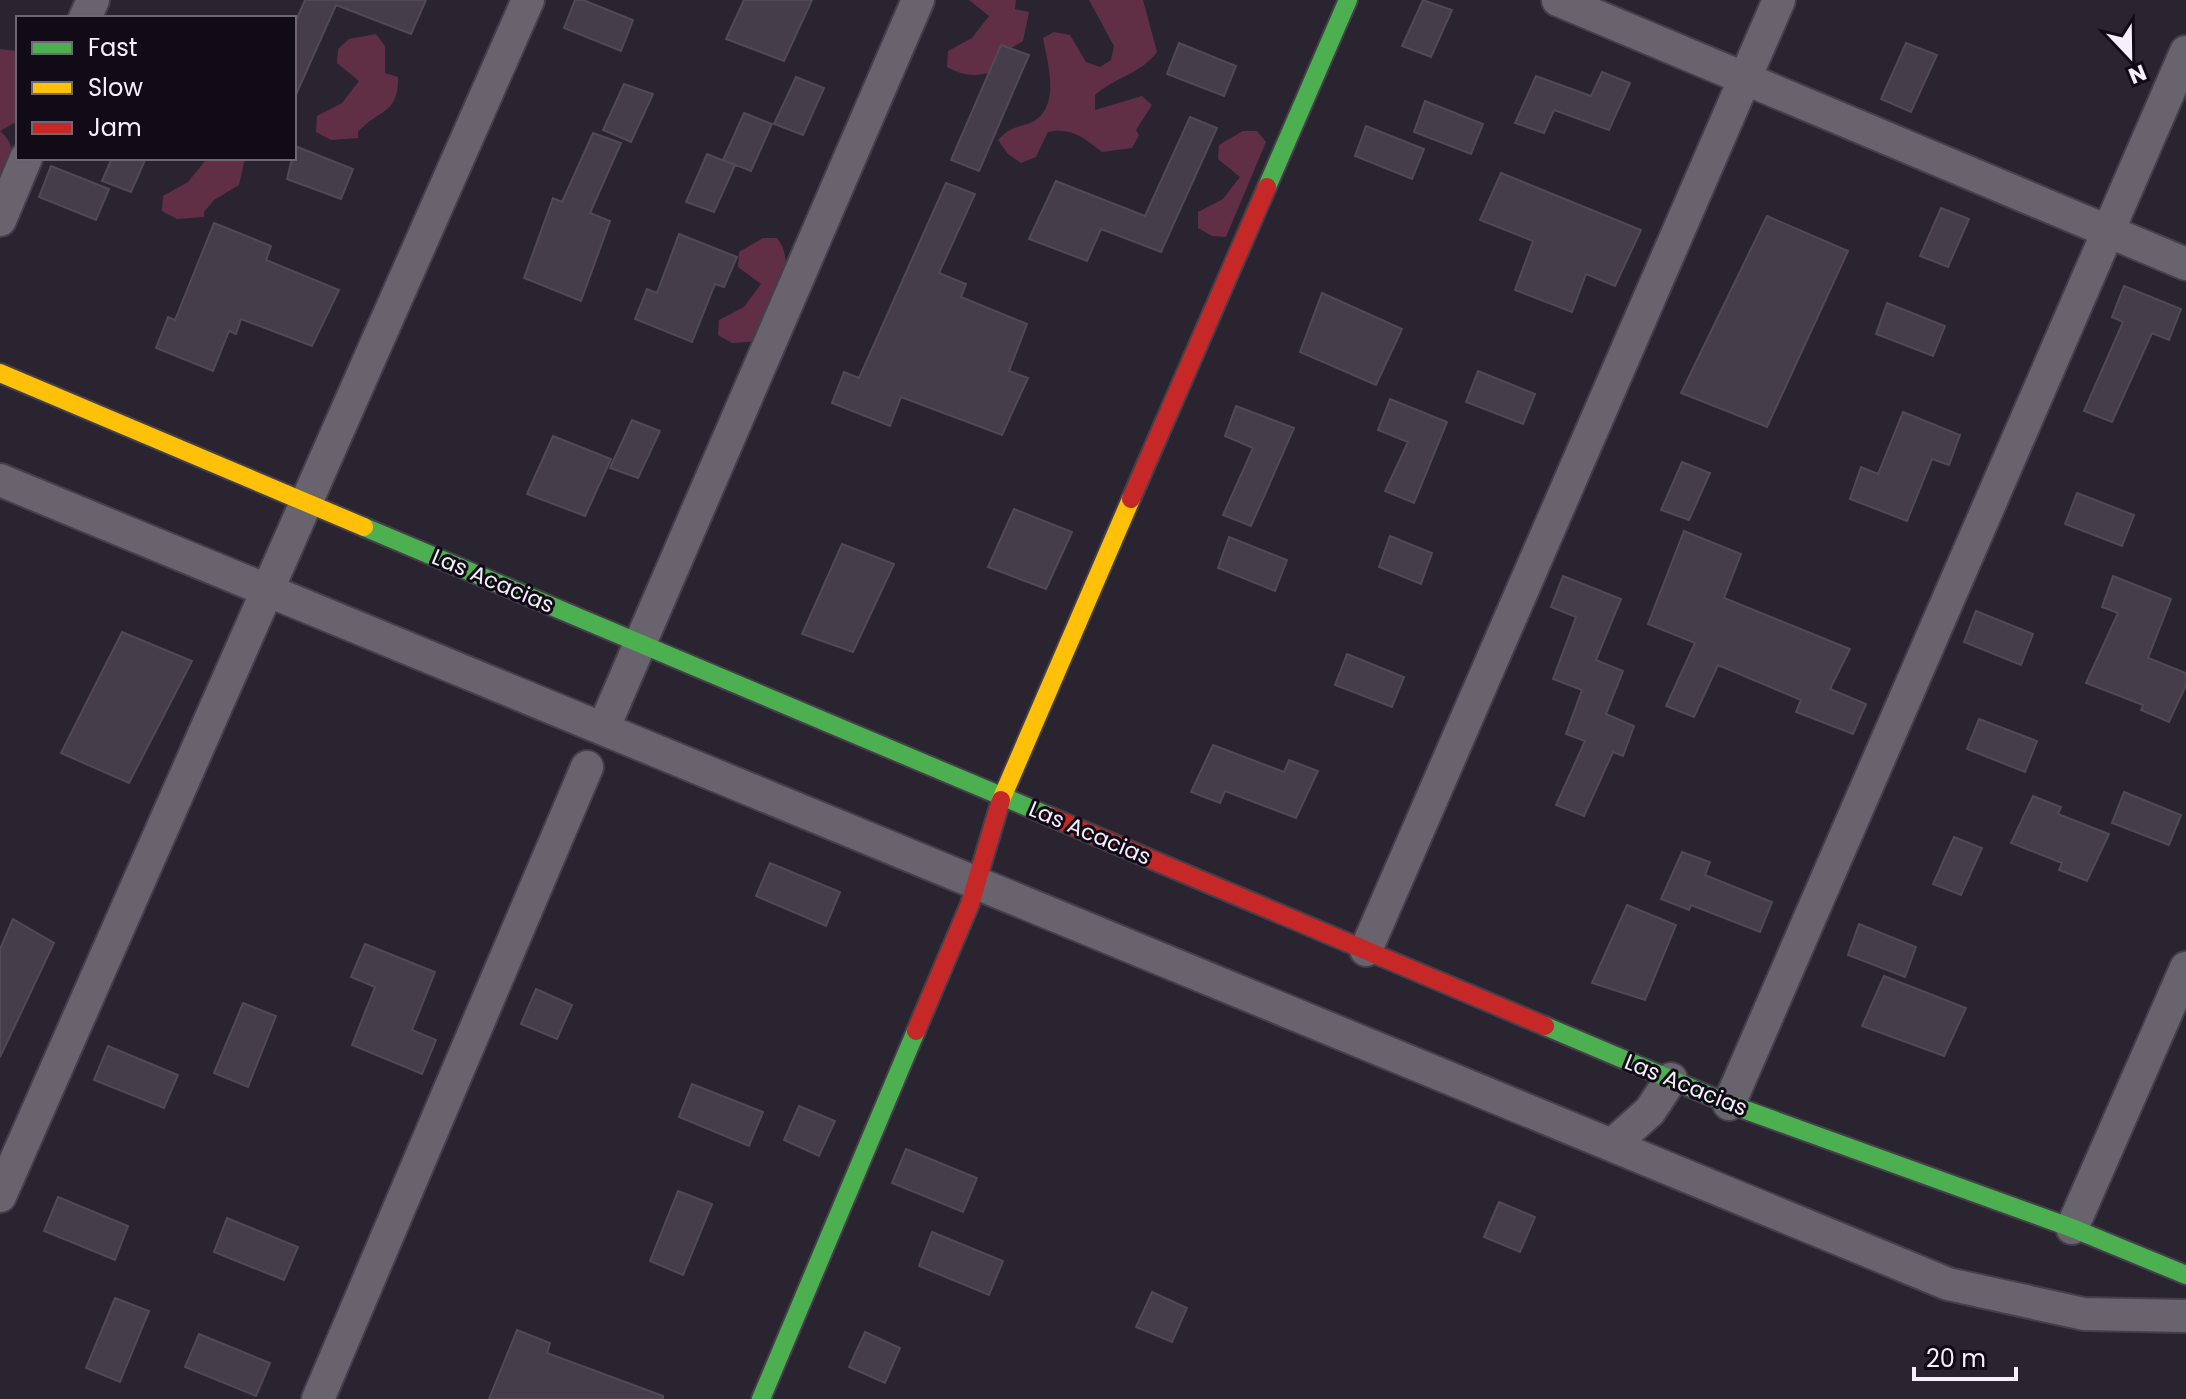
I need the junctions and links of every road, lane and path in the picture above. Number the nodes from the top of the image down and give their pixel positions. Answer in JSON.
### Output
{"nodes":[{"id":1,"x":528,"y":0,"type":"edge"},
{"id":2,"x":918,"y":0,"type":"edge"},
{"id":3,"x":1348,"y":0,"type":"edge"},
{"id":4,"x":1558,"y":0,"type":"edge"},
{"id":5,"x":1779,"y":0,"type":"edge"},
{"id":6,"x":2186,"y":52,"type":"edge"},
{"id":7,"x":1745,"y":78,"type":"junction"},
{"id":8,"x":25,"y":160,"type":"edge"},
{"id":9,"x":0,"y":220,"type":"edge"},
{"id":10,"x":2108,"y":231,"type":"junction"},
{"id":11,"x":2186,"y":264,"type":"edge"},
{"id":12,"x":0,"y":373,"type":"edge"},
{"id":13,"x":0,"y":480,"type":"edge"},
{"id":14,"x":304,"y":502,"type":"junction"},
{"id":15,"x":266,"y":590,"type":"junction"},
{"id":16,"x":640,"y":643,"type":"junction"},
{"id":17,"x":607,"y":720,"type":"dead end"},
{"id":18,"x":587,"y":767,"type":"dead end"},
{"id":19,"x":1002,"y":796,"type":"junction"},
{"id":20,"x":976,"y":883,"type":"junction"},
{"id":21,"x":1366,"y":950,"type":"junction"},
{"id":22,"x":2186,"y":968,"type":"edge"},
{"id":23,"x":1671,"y":1079,"type":"junction"},
{"id":24,"x":1729,"y":1104,"type":"junction"},
{"id":25,"x":1612,"y":1145,"type":"junction"},
{"id":26,"x":0,"y":1196,"type":"edge"},
{"id":27,"x":2072,"y":1228,"type":"junction"},
{"id":28,"x":2186,"y":1275,"type":"edge"},
{"id":29,"x":2186,"y":1316,"type":"edge"},
{"id":30,"x":318,"y":1399,"type":"edge"},
{"id":31,"x":761,"y":1399,"type":"edge"}],
"edges":[{"from":1,"to":14,"type":"street"},
{"from":2,"to":16,"type":"street"},
{"from":3,"to":19,"type":"street"},
{"from":4,"to":7,"type":"street"},
{"from":5,"to":7,"type":"street"},
{"from":6,"to":10,"type":"street"},
{"from":7,"to":10,"type":"street"},
{"from":7,"to":21,"type":"street"},
{"from":8,"to":9,"type":"street"},
{"from":10,"to":11,"type":"street"},
{"from":10,"to":24,"type":"street"},
{"from":12,"to":14,"type":"street","name":"Las Acacias"},
{"from":13,"to":15,"type":"street"},
{"from":14,"to":15,"type":"street"},
{"from":14,"to":16,"type":"street","name":"Las Acacias"},
{"from":15,"to":20,"type":"street"},
{"from":15,"to":26,"type":"street"},
{"from":16,"to":17,"type":"street"},
{"from":16,"to":19,"type":"street","name":"Las Acacias"},
{"from":18,"to":30,"type":"street"},
{"from":19,"to":20,"type":"street"},
{"from":19,"to":21,"type":"street","name":"Las Acacias"},
{"from":20,"to":25,"type":"street"},
{"from":20,"to":31,"type":"street"},
{"from":21,"to":23,"type":"street","name":"Las Acacias"},
{"from":22,"to":27,"type":"street"},
{"from":23,"to":24,"type":"street","name":"Las Acacias"},
{"from":23,"to":25,"type":"street"},
{"from":24,"to":27,"type":"street","name":"Las Acacias"},
{"from":25,"to":29,"type":"street"},
{"from":27,"to":28,"type":"street","name":"Las Acacias"}]}
